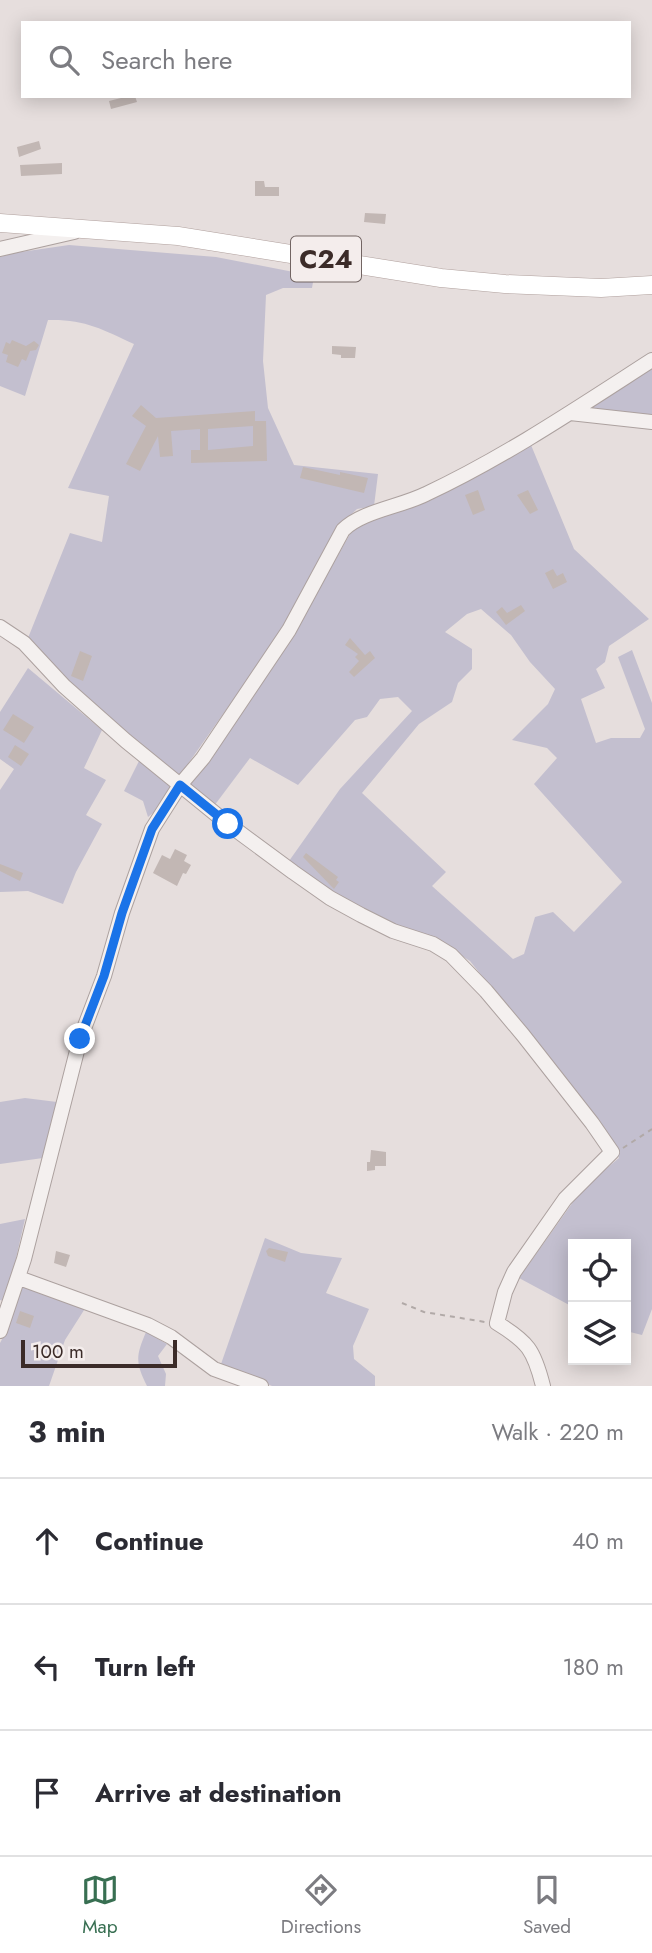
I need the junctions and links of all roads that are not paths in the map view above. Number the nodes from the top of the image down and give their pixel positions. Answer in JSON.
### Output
{"nodes":[{"id":1,"x":0,"y":223,"type":"edge"},
{"id":2,"x":89,"y":228,"type":"junction"},
{"id":3,"x":0,"y":249,"type":"edge"},
{"id":4,"x":652,"y":285,"type":"edge"},
{"id":5,"x":652,"y":360,"type":"edge"},
{"id":6,"x":570,"y":413,"type":"junction"},
{"id":7,"x":652,"y":422,"type":"edge"},
{"id":8,"x":0,"y":627,"type":"edge"},
{"id":9,"x":180,"y":785,"type":"junction"},
{"id":10,"x":19,"y":1278,"type":"junction"},
{"id":11,"x":0,"y":1331,"type":"edge"},
{"id":12,"x":261,"y":1386,"type":"edge"},
{"id":13,"x":543,"y":1386,"type":"edge"}],
"edges":[{"from":1,"to":2,"type":"main road","number":"C24"},
{"from":2,"to":3,"type":"street"},
{"from":2,"to":4,"type":"main road","number":"C24"},
{"from":5,"to":6,"type":"street"},
{"from":6,"to":7,"type":"street"},
{"from":6,"to":9,"type":"street"},
{"from":8,"to":9,"type":"street"},
{"from":9,"to":10,"type":"street"},
{"from":9,"to":13,"type":"street"},
{"from":10,"to":11,"type":"street"},
{"from":10,"to":12,"type":"street"}]}
